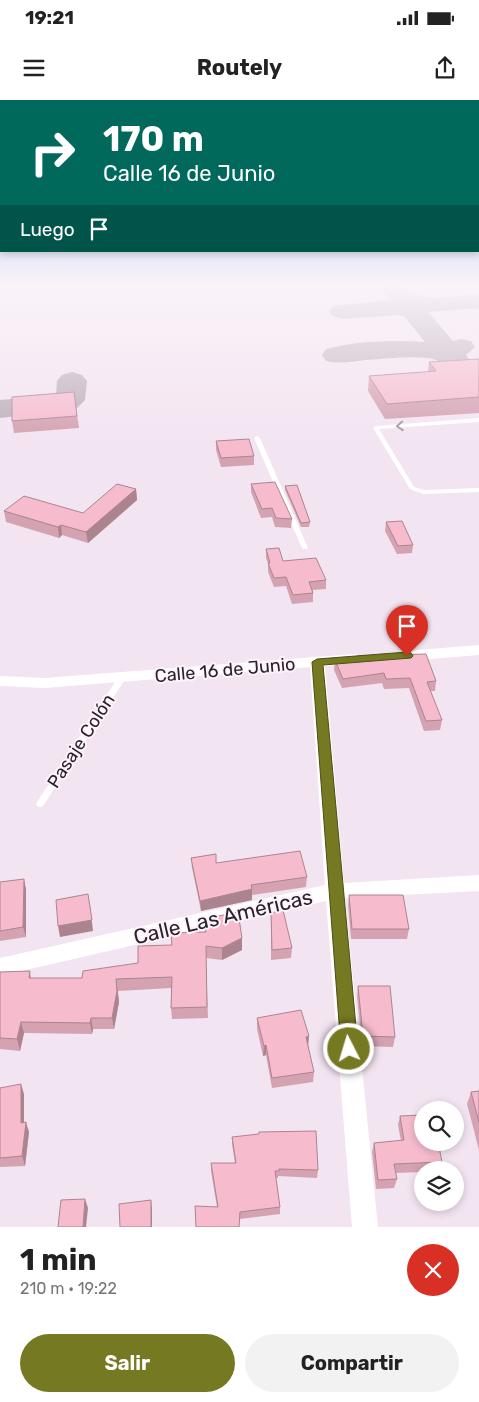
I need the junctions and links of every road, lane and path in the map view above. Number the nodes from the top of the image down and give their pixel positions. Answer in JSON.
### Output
{"nodes":[{"id":1,"x":479,"y":420,"type":"edge"},
{"id":2,"x":256,"y":438,"type":"dead end"},
{"id":3,"x":479,"y":490,"type":"edge"},
{"id":4,"x":305,"y":548,"type":"dead end"},
{"id":5,"x":479,"y":650,"type":"edge"},
{"id":6,"x":393,"y":656,"type":"edge"},
{"id":7,"x":374,"y":658,"type":"edge"},
{"id":8,"x":317,"y":662,"type":"junction"},
{"id":9,"x":122,"y":678,"type":"junction"},
{"id":10,"x":0,"y":682,"type":"edge"},
{"id":11,"x":40,"y":804,"type":"dead end"},
{"id":12,"x":479,"y":883,"type":"edge"},
{"id":13,"x":335,"y":892,"type":"junction"},
{"id":14,"x":0,"y":967,"type":"edge"},
{"id":15,"x":365,"y":1227,"type":"edge"}],
"edges":[{"from":1,"to":3,"type":"lane","one_way":true},
{"from":2,"to":4,"type":"lane"},
{"from":5,"to":6,"type":"street"},
{"from":7,"to":8,"type":"street","name":"Calle 16 de Junio"},
{"from":8,"to":9,"type":"street","name":"Calle 16 de Junio"},
{"from":8,"to":13,"type":"street"},
{"from":9,"to":10,"type":"street","name":"Calle 16 de Junio"},
{"from":9,"to":11,"type":"lane","name":"Pasaje Colón"},
{"from":12,"to":13,"type":"street","name":"Calle Las Américas"},
{"from":13,"to":14,"type":"street","name":"Calle Las Américas"},
{"from":13,"to":15,"type":"street"}]}
